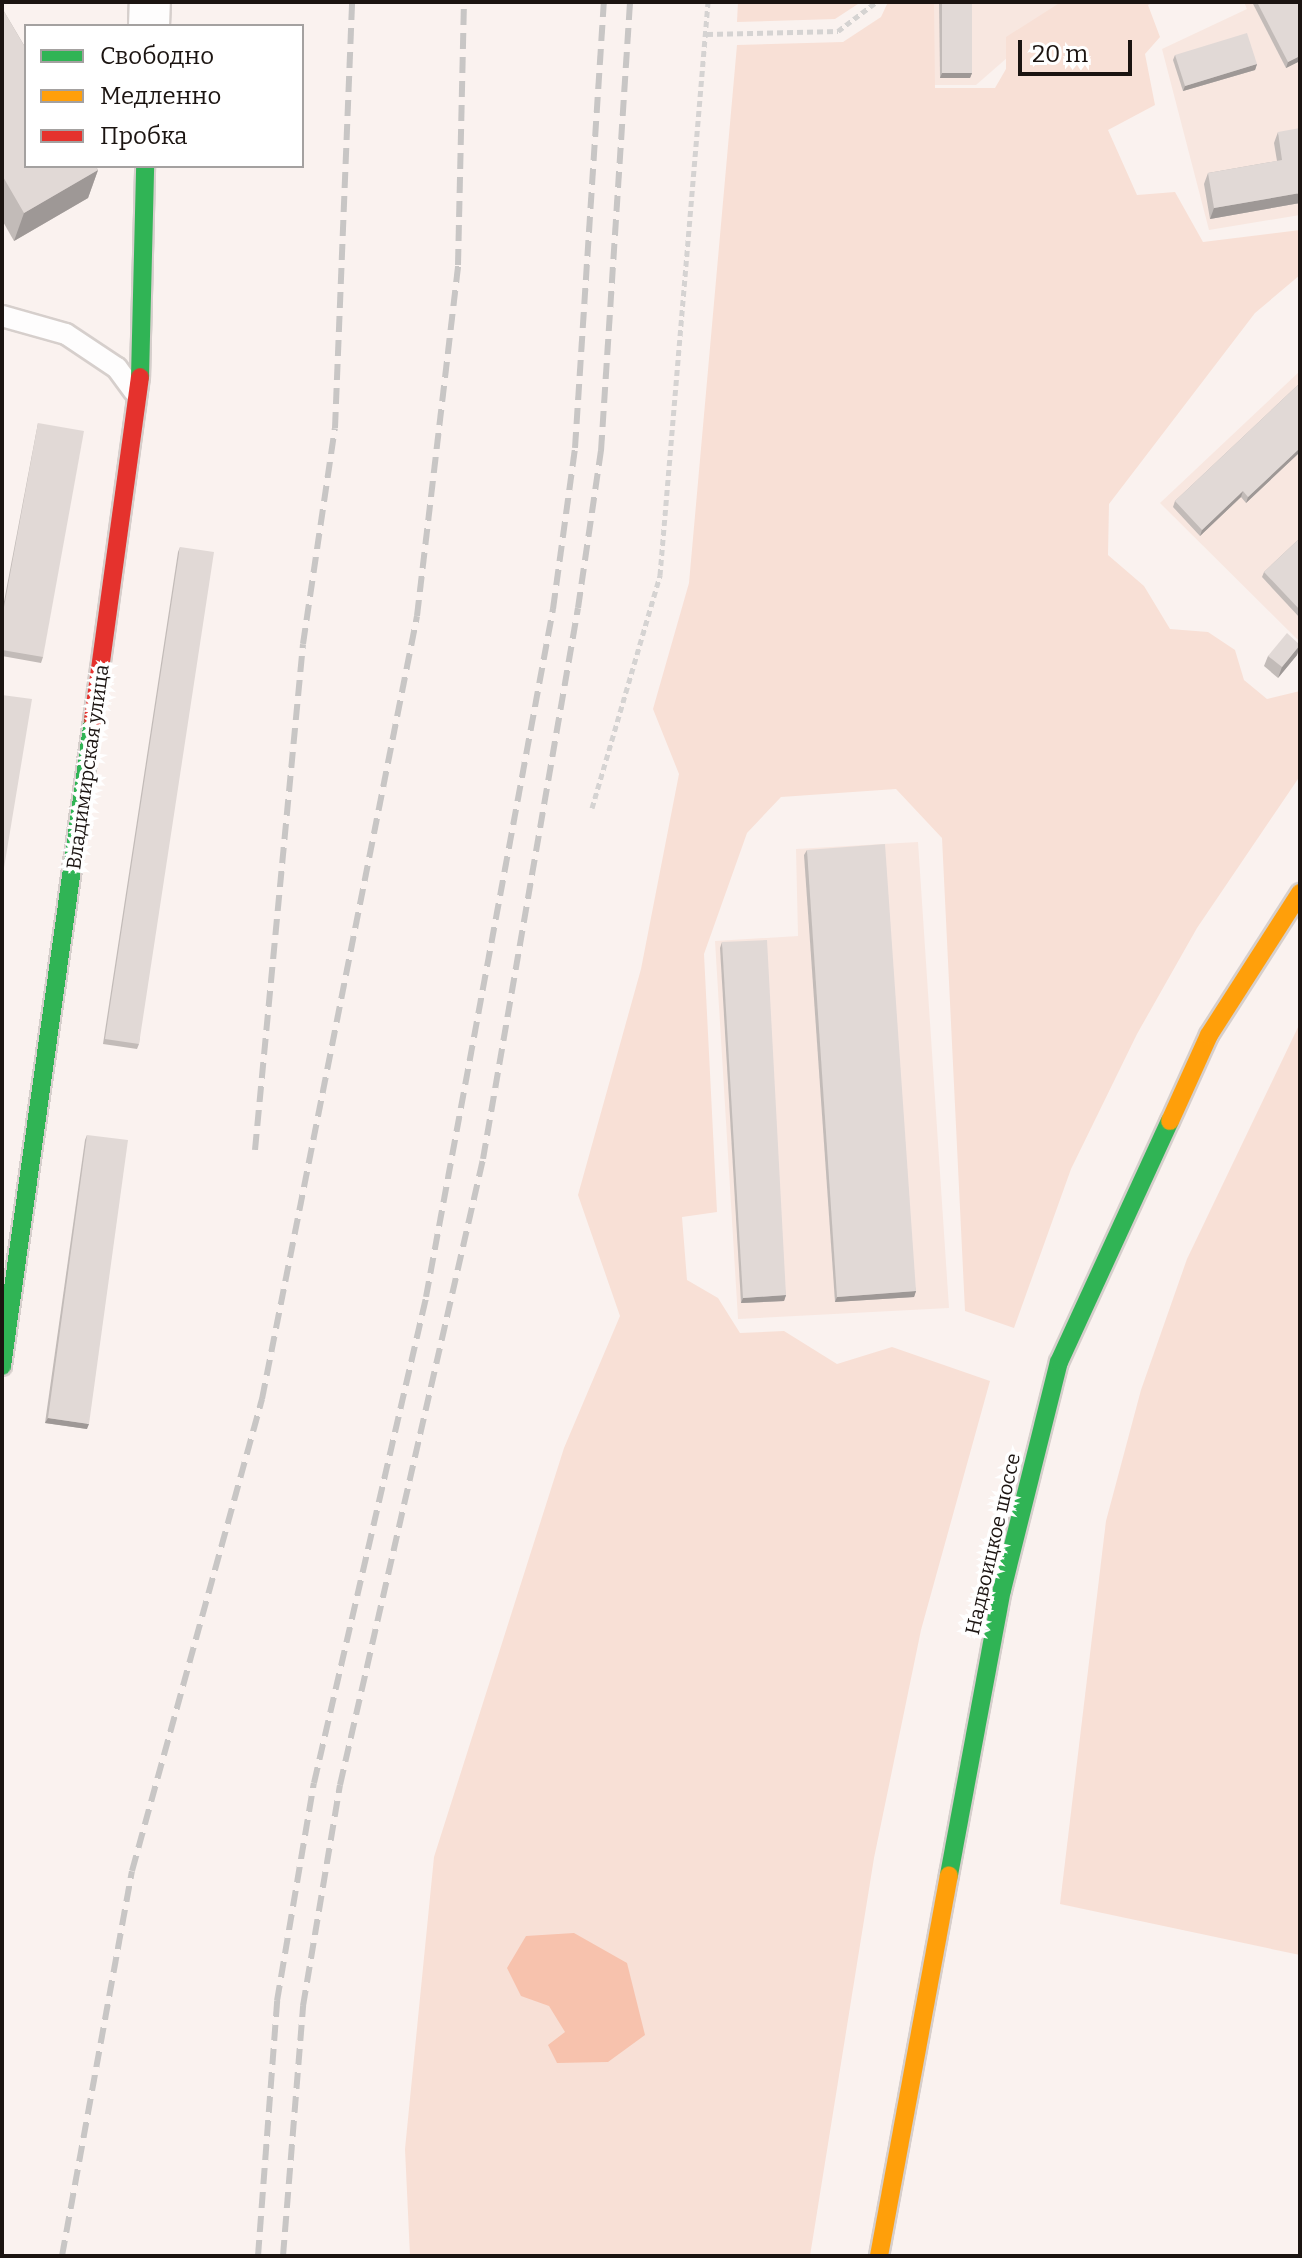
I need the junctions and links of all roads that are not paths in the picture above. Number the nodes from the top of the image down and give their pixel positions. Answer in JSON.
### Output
{"nodes":[{"id":1,"x":150,"y":2,"type":"edge"},
{"id":2,"x":149,"y":24,"type":"edge"},
{"id":3,"x":145,"y":168,"type":"edge"},
{"id":4,"x":2,"y":316,"type":"edge"},
{"id":5,"x":139,"y":398,"type":"junction"},
{"id":6,"x":1300,"y":893,"type":"edge"},
{"id":7,"x":2,"y":1366,"type":"edge"},
{"id":8,"x":879,"y":2256,"type":"edge"}],
"edges":[{"from":1,"to":2,"type":"street"},
{"from":3,"to":5,"type":"main road","name":"Владимирская улица"},
{"from":4,"to":5,"type":"lane"},
{"from":5,"to":7,"type":"main road","name":"Владимирская улица"},
{"from":6,"to":8,"type":"main road","name":"Надвоицкое шоссе"}]}
